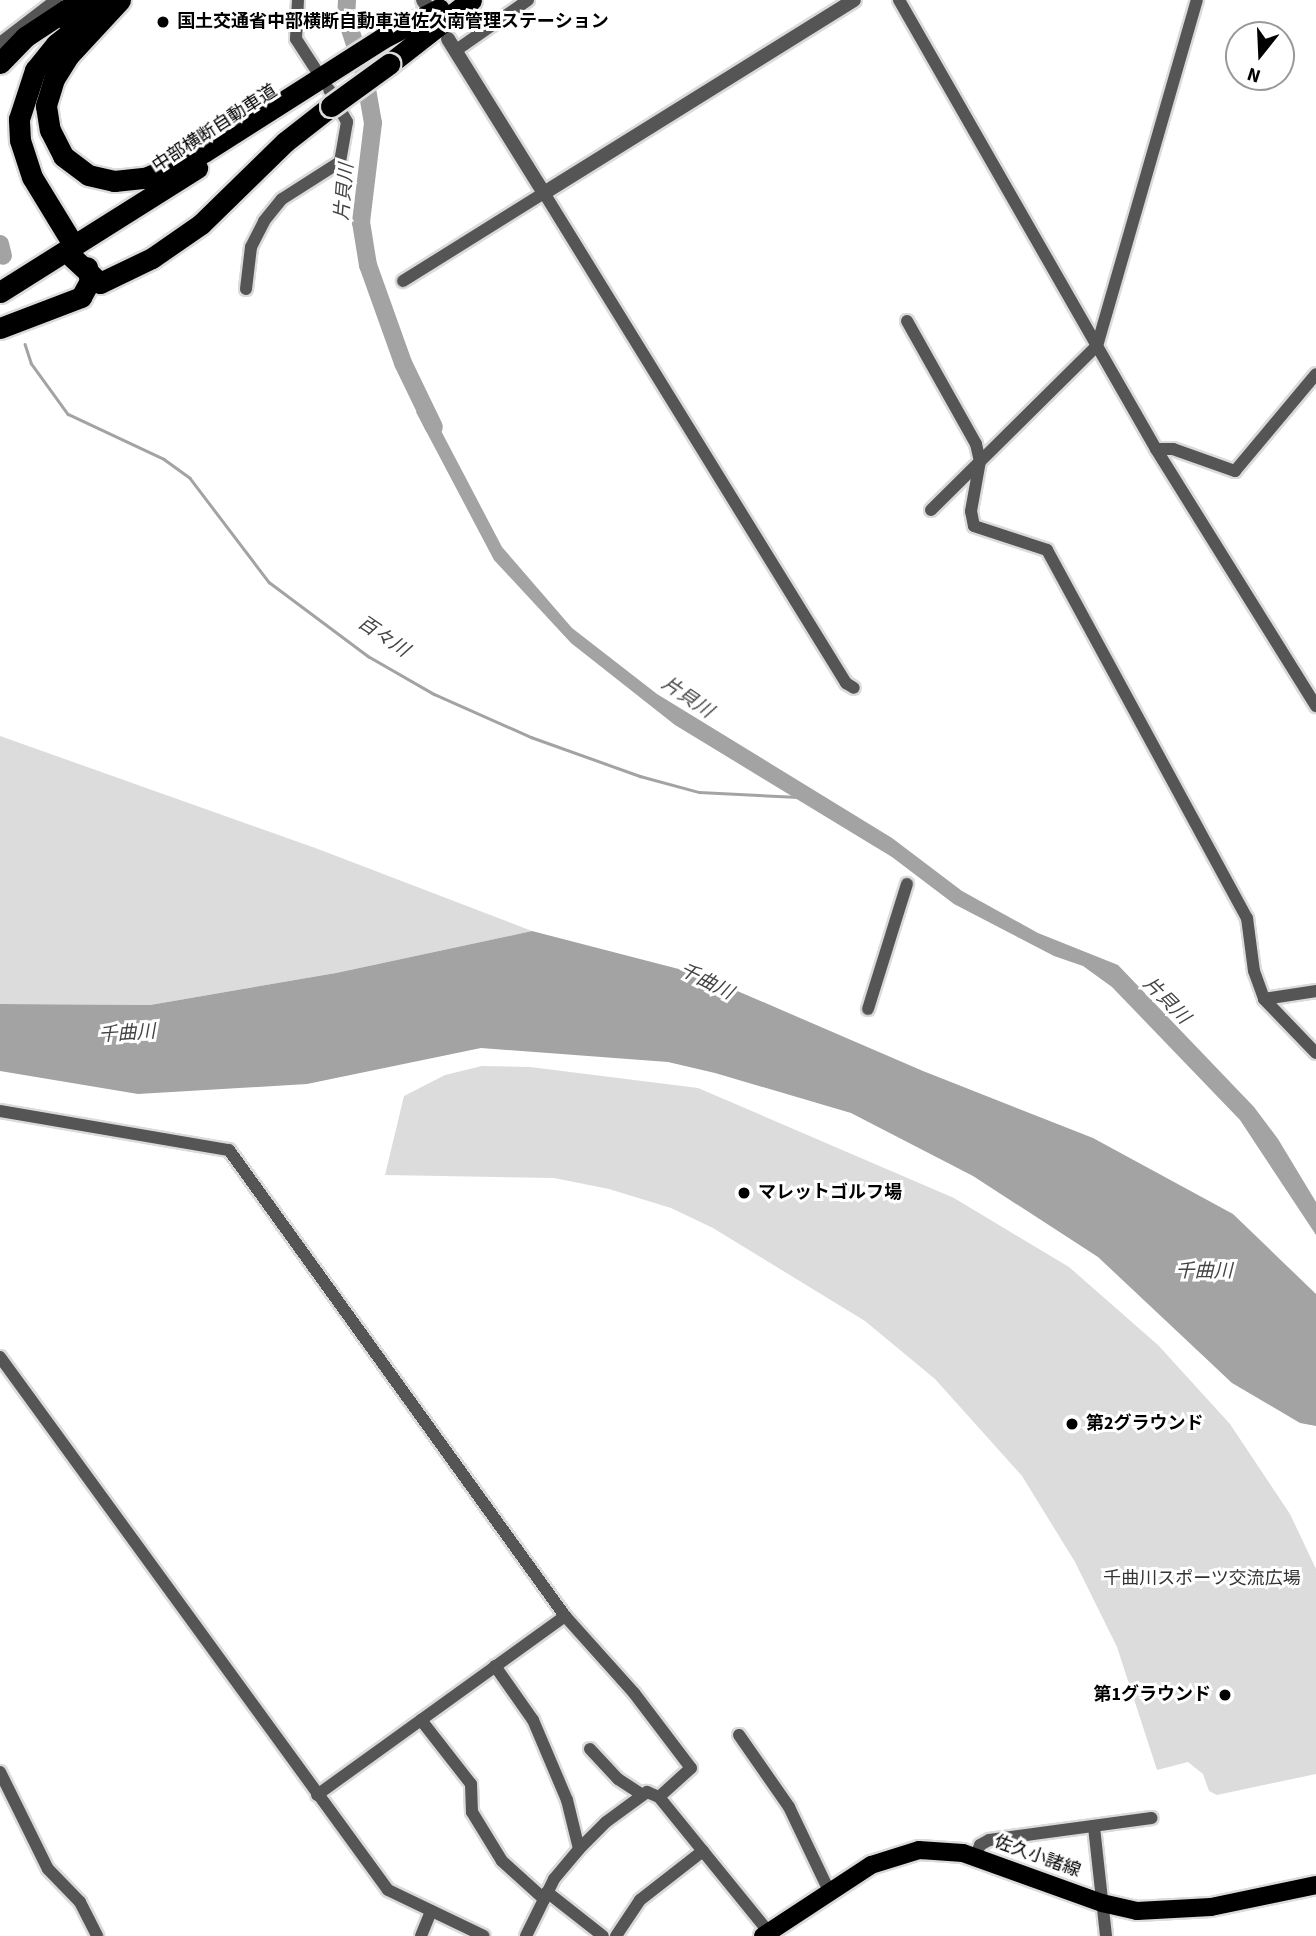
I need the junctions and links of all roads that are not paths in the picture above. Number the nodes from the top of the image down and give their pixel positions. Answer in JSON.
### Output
{"nodes":[{"id":1,"x":56,"y":0,"type":"edge"},
{"id":2,"x":82,"y":0,"type":"edge"},
{"id":3,"x":97,"y":0,"type":"edge"},
{"id":4,"x":118,"y":0,"type":"edge"},
{"id":5,"x":298,"y":0,"type":"edge"},
{"id":6,"x":471,"y":0,"type":"edge"},
{"id":7,"x":528,"y":0,"type":"edge"},
{"id":8,"x":854,"y":0,"type":"edge"},
{"id":9,"x":899,"y":0,"type":"edge"},
{"id":10,"x":1197,"y":0,"type":"edge"},
{"id":11,"x":435,"y":3,"type":"edge"},
{"id":12,"x":0,"y":43,"type":"edge"},
{"id":13,"x":451,"y":45,"type":"joint"},
{"id":14,"x":386,"y":50,"type":"junction"},
{"id":15,"x":0,"y":63,"type":"edge"},
{"id":16,"x":327,"y":85,"type":"junction"},
{"id":17,"x":544,"y":193,"type":"junction"},
{"id":18,"x":70,"y":247,"type":"junction"},
{"id":19,"x":90,"y":277,"type":"junction"},
{"id":20,"x":403,"y":281,"type":"dead end"},
{"id":21,"x":246,"y":289,"type":"dead end"},
{"id":22,"x":0,"y":292,"type":"edge"},
{"id":23,"x":907,"y":321,"type":"dead end"},
{"id":24,"x":0,"y":328,"type":"edge"},
{"id":25,"x":1097,"y":346,"type":"junction"},
{"id":26,"x":1316,"y":374,"type":"edge"},
{"id":27,"x":1156,"y":449,"type":"junction"},
{"id":28,"x":980,"y":461,"type":"junction"},
{"id":29,"x":931,"y":510,"type":"dead end"},
{"id":30,"x":854,"y":688,"type":"dead end"},
{"id":31,"x":1316,"y":706,"type":"edge"},
{"id":32,"x":907,"y":884,"type":"dead end"},
{"id":33,"x":1316,"y":991,"type":"edge"},
{"id":34,"x":1264,"y":999,"type":"junction"},
{"id":35,"x":868,"y":1009,"type":"dead end"},
{"id":36,"x":1316,"y":1053,"type":"edge"},
{"id":37,"x":0,"y":1111,"type":"edge"},
{"id":38,"x":0,"y":1357,"type":"edge"},
{"id":39,"x":565,"y":1616,"type":"junction"},
{"id":40,"x":495,"y":1666,"type":"junction"},
{"id":41,"x":421,"y":1720,"type":"junction"},
{"id":42,"x":739,"y":1735,"type":"dead end"},
{"id":43,"x":590,"y":1749,"type":"dead end"},
{"id":44,"x":0,"y":1772,"type":"edge"},
{"id":45,"x":641,"y":1794,"type":"junction"},
{"id":46,"x":317,"y":1795,"type":"junction"},
{"id":47,"x":659,"y":1797,"type":"junction"},
{"id":48,"x":1152,"y":1818,"type":"dead end"},
{"id":49,"x":1094,"y":1828,"type":"junction"},
{"id":50,"x":579,"y":1849,"type":"junction"},
{"id":51,"x":704,"y":1851,"type":"junction"},
{"id":52,"x":975,"y":1857,"type":"junction"},
{"id":53,"x":1316,"y":1885,"type":"edge"},
{"id":54,"x":829,"y":1891,"type":"junction"},
{"id":55,"x":546,"y":1896,"type":"junction"},
{"id":56,"x":1102,"y":1903,"type":"junction"},
{"id":57,"x":431,"y":1911,"type":"junction"},
{"id":58,"x":768,"y":1935,"type":"edge"},
{"id":59,"x":97,"y":1936,"type":"edge"},
{"id":60,"x":421,"y":1936,"type":"edge"},
{"id":61,"x":484,"y":1936,"type":"edge"},
{"id":62,"x":526,"y":1936,"type":"edge"},
{"id":63,"x":603,"y":1936,"type":"edge"},
{"id":64,"x":616,"y":1936,"type":"edge"},
{"id":65,"x":1106,"y":1936,"type":"edge"}],
"edges":[{"from":1,"to":12,"type":"street"},
{"from":2,"to":15,"type":"highway"},
{"from":3,"to":18,"type":"highway"},
{"from":4,"to":16,"type":"highway"},
{"from":4,"to":18,"type":"highway"},
{"from":5,"to":16,"type":"street"},
{"from":6,"to":14,"type":"highway"},
{"from":7,"to":13,"type":"street"},
{"from":8,"to":17,"type":"street"},
{"from":9,"to":25,"type":"street"},
{"from":10,"to":25,"type":"street"},
{"from":11,"to":14,"type":"highway"},
{"from":13,"to":17,"type":"street"},
{"from":14,"to":16,"type":"highway","bridge":true},
{"from":14,"to":16,"type":"highway"},
{"from":16,"to":19,"type":"highway"},
{"from":16,"to":21,"type":"street"},
{"from":16,"to":22,"type":"highway","name":"中部横断自動車道"},
{"from":17,"to":20,"type":"street"},
{"from":17,"to":30,"type":"street"},
{"from":18,"to":19,"type":"highway"},
{"from":19,"to":24,"type":"highway"},
{"from":23,"to":28,"type":"street"},
{"from":25,"to":27,"type":"street"},
{"from":25,"to":28,"type":"street"},
{"from":26,"to":27,"type":"street"},
{"from":27,"to":31,"type":"street"},
{"from":28,"to":29,"type":"street"},
{"from":28,"to":34,"type":"street"},
{"from":32,"to":35,"type":"street"},
{"from":33,"to":34,"type":"street"},
{"from":34,"to":36,"type":"street"},
{"from":37,"to":39,"type":"street"},
{"from":38,"to":46,"type":"street"},
{"from":39,"to":40,"type":"street"},
{"from":39,"to":47,"type":"street"},
{"from":40,"to":41,"type":"street"},
{"from":40,"to":50,"type":"street"},
{"from":41,"to":46,"type":"street"},
{"from":41,"to":55,"type":"street"},
{"from":42,"to":54,"type":"street"},
{"from":43,"to":45,"type":"street"},
{"from":44,"to":59,"type":"street"},
{"from":45,"to":47,"type":"street"},
{"from":45,"to":50,"type":"street"},
{"from":46,"to":57,"type":"street"},
{"from":47,"to":51,"type":"street"},
{"from":48,"to":49,"type":"street"},
{"from":49,"to":52,"type":"street"},
{"from":49,"to":56,"type":"street"},
{"from":50,"to":55,"type":"street"},
{"from":51,"to":58,"type":"street"},
{"from":51,"to":64,"type":"street"},
{"from":52,"to":54,"type":"main road","name":"佐久小諸線"},
{"from":52,"to":56,"type":"main road","name":"佐久小諸線"},
{"from":53,"to":56,"type":"main road","name":"佐久小諸線"},
{"from":54,"to":58,"type":"main road","name":"佐久小諸線"},
{"from":55,"to":62,"type":"street"},
{"from":55,"to":63,"type":"street"},
{"from":56,"to":65,"type":"street"},
{"from":57,"to":60,"type":"street"},
{"from":57,"to":61,"type":"street"}]}
